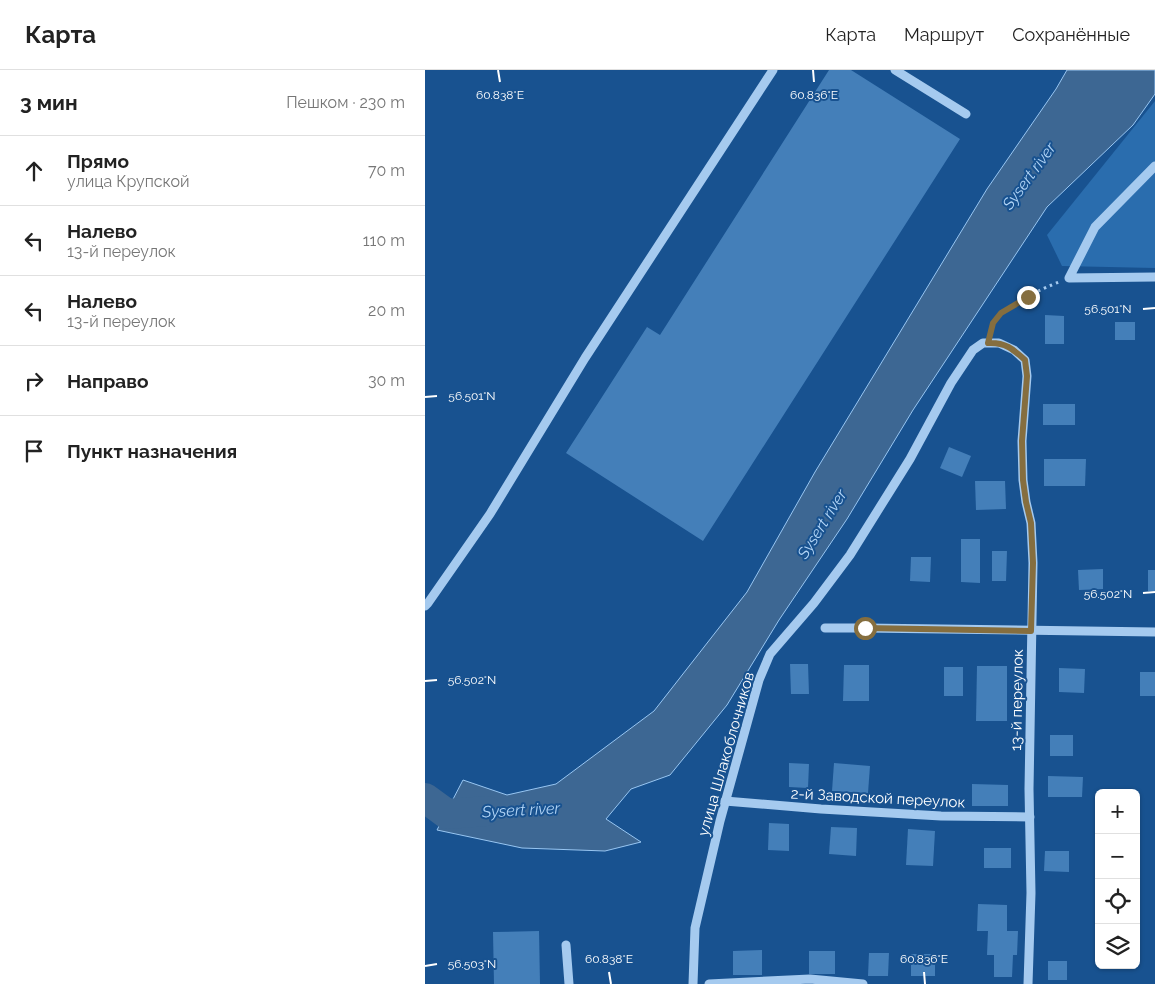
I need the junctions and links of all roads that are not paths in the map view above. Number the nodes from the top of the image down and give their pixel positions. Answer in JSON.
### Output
{"nodes":[{"id":1,"x":773,"y":70,"type":"edge"},
{"id":2,"x":895,"y":70,"type":"edge"},
{"id":3,"x":966,"y":114,"type":"dead end"},
{"id":4,"x":1155,"y":166,"type":"edge"},
{"id":5,"x":1155,"y":278,"type":"edge"},
{"id":6,"x":999,"y":343,"type":"joint"},
{"id":7,"x":425,"y":606,"type":"edge"},
{"id":8,"x":825,"y":628,"type":"dead end"},
{"id":9,"x":1031,"y":631,"type":"junction"},
{"id":10,"x":1155,"y":632,"type":"edge"},
{"id":11,"x":725,"y":801,"type":"junction"},
{"id":12,"x":1030,"y":817,"type":"junction"},
{"id":13,"x":567,"y":945,"type":"dead end"},
{"id":14,"x":569,"y":984,"type":"edge"},
{"id":15,"x":693,"y":984,"type":"edge"},
{"id":16,"x":709,"y":984,"type":"edge"},
{"id":17,"x":863,"y":984,"type":"edge"},
{"id":18,"x":1028,"y":984,"type":"edge"}],
"edges":[{"from":1,"to":7,"type":"street"},
{"from":2,"to":3,"type":"street"},
{"from":4,"to":5,"type":"street"},
{"from":6,"to":9,"type":"street","name":"13-й переулок"},
{"from":6,"to":11,"type":"street","name":"улица Шлакоблочников"},
{"from":8,"to":9,"type":"street"},
{"from":9,"to":10,"type":"street"},
{"from":9,"to":12,"type":"street","name":"13-й переулок"},
{"from":11,"to":12,"type":"street","name":"2-й Заводской переулок"},
{"from":11,"to":15,"type":"street","name":"улица Шлакоблочников"},
{"from":12,"to":18,"type":"street","name":"13-й переулок"},
{"from":13,"to":14,"type":"street"},
{"from":16,"to":17,"type":"street"}]}
